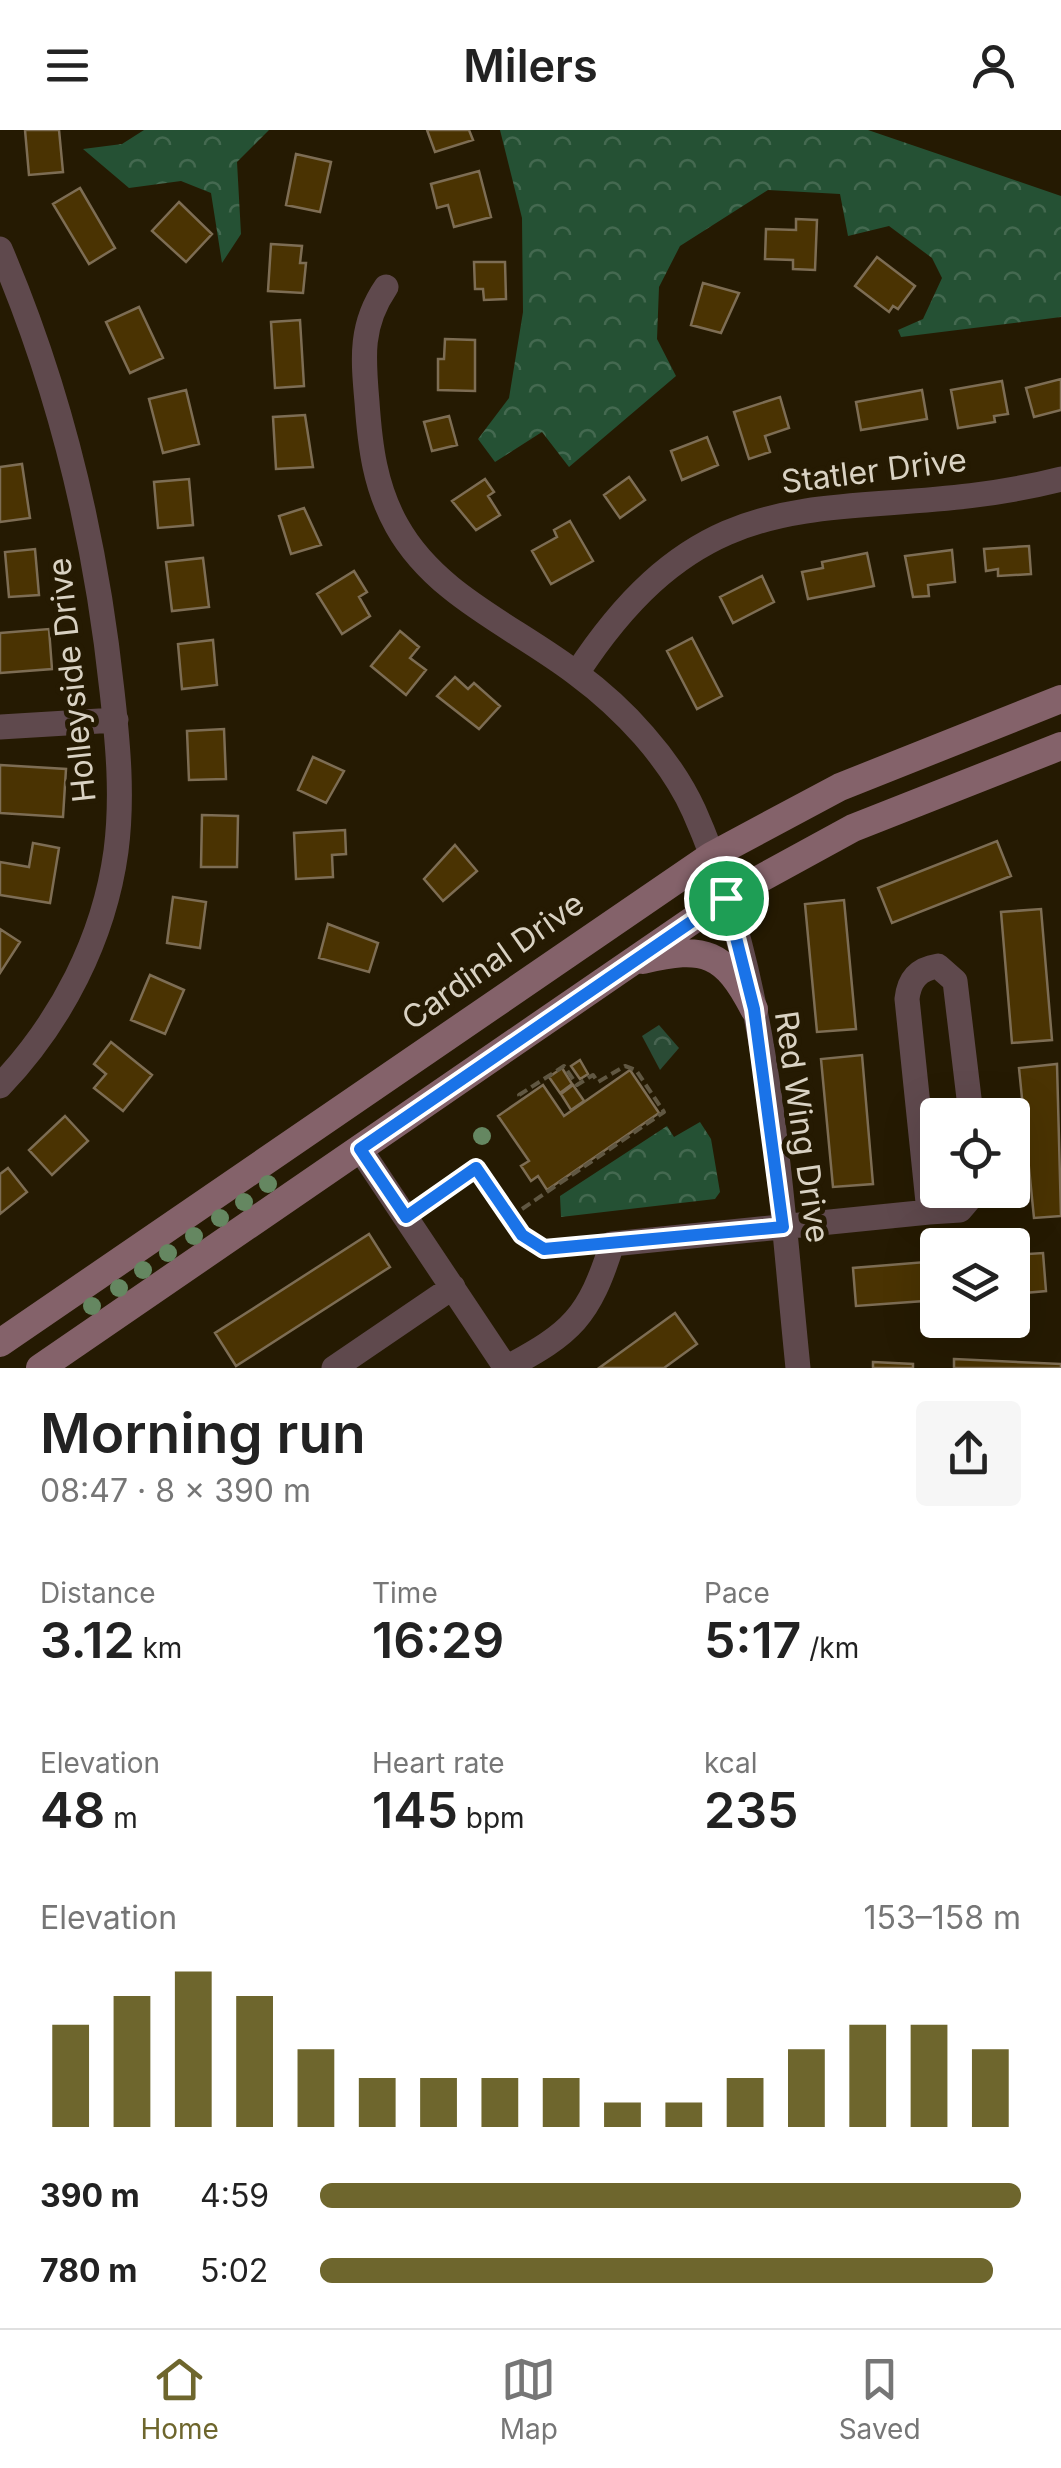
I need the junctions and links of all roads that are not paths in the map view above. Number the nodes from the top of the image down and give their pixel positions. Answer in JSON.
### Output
{"nodes":[{"id":1,"x":0,"y":250,"type":"edge"},
{"id":2,"x":386,"y":287,"type":"dead end"},
{"id":3,"x":1061,"y":479,"type":"edge"},
{"id":4,"x":577,"y":674,"type":"junction"},
{"id":5,"x":1061,"y":699,"type":"edge"},
{"id":6,"x":116,"y":720,"type":"junction"},
{"id":7,"x":0,"y":726,"type":"edge"},
{"id":8,"x":1061,"y":746,"type":"edge"},
{"id":9,"x":712,"y":856,"type":"junction"},
{"id":10,"x":726,"y":898,"type":"junction"},
{"id":11,"x":628,"y":964,"type":"junction"},
{"id":12,"x":754,"y":1009,"type":"junction"},
{"id":13,"x":0,"y":1086,"type":"edge"},
{"id":14,"x":969,"y":1098,"type":"edge"},
{"id":15,"x":920,"y":1120,"type":"edge"},
{"id":16,"x":360,"y":1149,"type":"junction"},
{"id":17,"x":930,"y":1208,"type":"edge"},
{"id":18,"x":962,"y":1208,"type":"edge"},
{"id":19,"x":930,"y":1212,"type":"junction"},
{"id":20,"x":406,"y":1217,"type":"junction"},
{"id":21,"x":783,"y":1227,"type":"junction"},
{"id":22,"x":612,"y":1244,"type":"junction"},
{"id":23,"x":453,"y":1287,"type":"junction"},
{"id":24,"x":0,"y":1344,"type":"edge"},
{"id":25,"x":40,"y":1368,"type":"edge"},
{"id":26,"x":334,"y":1368,"type":"edge"},
{"id":27,"x":506,"y":1368,"type":"edge"},
{"id":28,"x":798,"y":1368,"type":"edge"}],
"edges":[{"from":1,"to":6,"type":"street","name":"Holleyside Drive"},
{"from":2,"to":4,"type":"street","name":"Red Wing Drive"},
{"from":3,"to":4,"type":"street","name":"Statler Drive"},
{"from":4,"to":9,"type":"street","name":"Red Wing Drive"},
{"from":5,"to":9,"type":"main road","name":"Cardinal Drive"},
{"from":6,"to":7,"type":"street"},
{"from":6,"to":13,"type":"street","name":"Holleyside Drive"},
{"from":8,"to":10,"type":"main road"},
{"from":9,"to":10,"type":"street","name":"Red Wing Drive"},
{"from":9,"to":24,"type":"main road","name":"Cardinal Drive"},
{"from":10,"to":11,"type":"main road"},
{"from":10,"to":12,"type":"street","name":"Red Wing Drive"},
{"from":11,"to":12,"type":"main road"},
{"from":11,"to":16,"type":"main road"},
{"from":12,"to":21,"type":"street","name":"Red Wing Drive"},
{"from":14,"to":15,"type":"street"},
{"from":16,"to":20,"type":"street"},
{"from":16,"to":25,"type":"main road"},
{"from":17,"to":19,"type":"street"},
{"from":18,"to":19,"type":"street"},
{"from":19,"to":21,"type":"street"},
{"from":20,"to":22,"type":"lane"},
{"from":20,"to":23,"type":"street"},
{"from":21,"to":22,"type":"street"},
{"from":21,"to":28,"type":"street","name":"Red Wing Drive"},
{"from":22,"to":27,"type":"street"},
{"from":23,"to":26,"type":"street"},
{"from":23,"to":27,"type":"street"}]}
